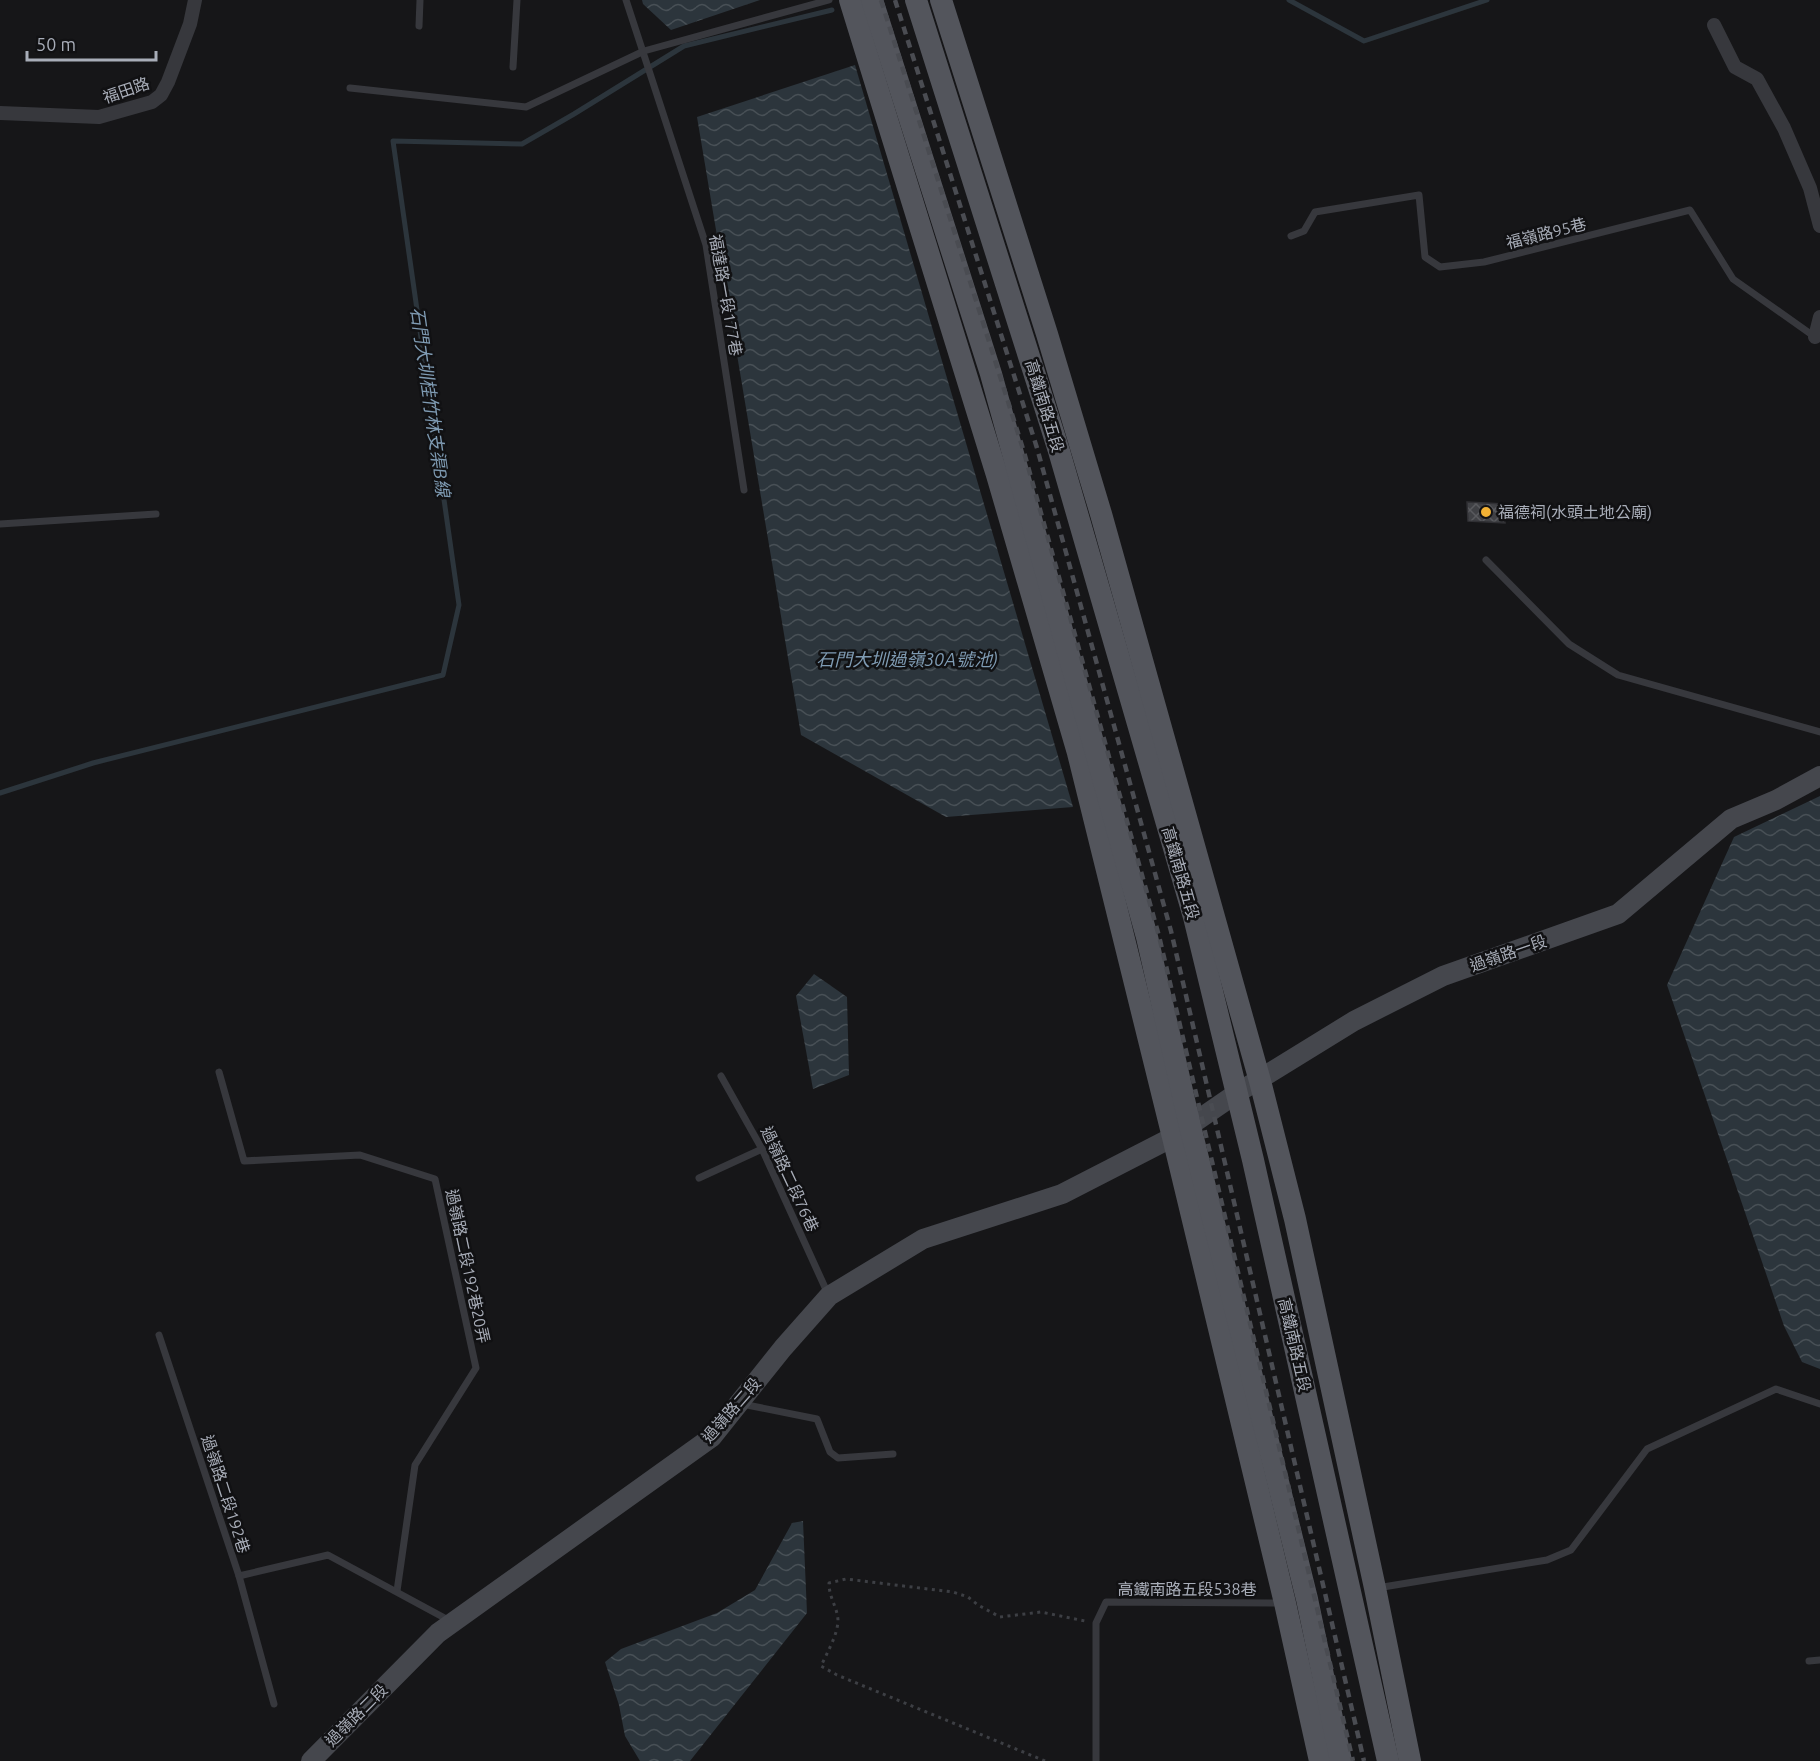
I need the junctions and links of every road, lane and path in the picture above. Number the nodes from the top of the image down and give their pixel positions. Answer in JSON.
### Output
{"nodes":[{"id":1,"x":195,"y":0,"type":"edge"},
{"id":2,"x":420,"y":0,"type":"edge"},
{"id":3,"x":517,"y":0,"type":"edge"},
{"id":4,"x":626,"y":0,"type":"edge"},
{"id":5,"x":829,"y":0,"type":"edge"},
{"id":6,"x":850,"y":0,"type":"edge"},
{"id":7,"x":872,"y":0,"type":"edge"},
{"id":8,"x":916,"y":0,"type":"edge"},
{"id":9,"x":942,"y":0,"type":"edge"},
{"id":10,"x":419,"y":26,"type":"dead end"},
{"id":11,"x":1714,"y":26,"type":"dead end"},
{"id":12,"x":644,"y":51,"type":"junction"},
{"id":13,"x":513,"y":67,"type":"dead end"},
{"id":14,"x":351,"y":88,"type":"dead end"},
{"id":15,"x":0,"y":113,"type":"edge"},
{"id":16,"x":903,"y":169,"type":"junction"},
{"id":17,"x":1820,"y":226,"type":"edge"},
{"id":18,"x":1291,"y":236,"type":"dead end"},
{"id":19,"x":953,"y":256,"type":"junction"},
{"id":20,"x":1820,"y":317,"type":"edge"},
{"id":21,"x":1047,"y":333,"type":"junction"},
{"id":22,"x":1818,"y":339,"type":"edge"},
{"id":23,"x":1059,"y":451,"type":"junction"},
{"id":24,"x":744,"y":490,"type":"dead end"},
{"id":25,"x":156,"y":514,"type":"dead end"},
{"id":26,"x":0,"y":524,"type":"edge"},
{"id":27,"x":1486,"y":560,"type":"dead end"},
{"id":28,"x":1820,"y":732,"type":"edge"},
{"id":29,"x":1820,"y":776,"type":"edge"},
{"id":30,"x":219,"y":1072,"type":"dead end"},
{"id":31,"x":721,"y":1076,"type":"dead end"},
{"id":32,"x":1260,"y":1081,"type":"junction"},
{"id":33,"x":1237,"y":1093,"type":"junction"},
{"id":34,"x":1181,"y":1132,"type":"junction"},
{"id":35,"x":762,"y":1149,"type":"junction"},
{"id":36,"x":699,"y":1178,"type":"dead end"},
{"id":37,"x":829,"y":1296,"type":"junction"},
{"id":38,"x":159,"y":1335,"type":"dead end"},
{"id":39,"x":740,"y":1403,"type":"junction"},
{"id":40,"x":1820,"y":1404,"type":"edge"},
{"id":41,"x":1265,"y":1430,"type":"junction"},
{"id":42,"x":893,"y":1454,"type":"dead end"},
{"id":43,"x":1268,"y":1530,"type":"junction"},
{"id":44,"x":239,"y":1576,"type":"junction"},
{"id":45,"x":1375,"y":1588,"type":"junction"},
{"id":46,"x":397,"y":1592,"type":"junction"},
{"id":47,"x":1285,"y":1603,"type":"junction"},
{"id":48,"x":453,"y":1622,"type":"junction"},
{"id":49,"x":1096,"y":1623,"type":"junction"},
{"id":50,"x":1820,"y":1660,"type":"edge"},
{"id":51,"x":1809,"y":1661,"type":"dead end"},
{"id":52,"x":274,"y":1704,"type":"dead end"},
{"id":53,"x":310,"y":1761,"type":"edge"},
{"id":54,"x":1045,"y":1761,"type":"edge"},
{"id":55,"x":1096,"y":1761,"type":"edge"},
{"id":56,"x":1320,"y":1761,"type":"edge"},
{"id":57,"x":1341,"y":1761,"type":"edge"},
{"id":58,"x":1388,"y":1761,"type":"edge"},
{"id":59,"x":1410,"y":1761,"type":"edge"}],
"edges":[{"from":1,"to":15,"type":"street","name":"福田路"},
{"from":2,"to":10,"type":"lane"},
{"from":3,"to":13,"type":"lane"},
{"from":4,"to":12,"type":"lane"},
{"from":5,"to":12,"type":"lane"},
{"from":6,"to":16,"type":"main road"},
{"from":7,"to":19,"type":"main road"},
{"from":8,"to":23,"type":"main road","name":"高鐵南路五段"},
{"from":9,"to":21,"type":"main road","name":"高鐵南路五段"},
{"from":11,"to":17,"type":"street"},
{"from":12,"to":14,"type":"lane"},
{"from":12,"to":24,"type":"lane","name":"福達路一段177巷"},
{"from":16,"to":19,"type":"main road"},
{"from":16,"to":34,"type":"main road"},
{"from":18,"to":22,"type":"lane","name":"福嶺路95巷"},
{"from":19,"to":34,"type":"main road"},
{"from":20,"to":22,"type":"street"},
{"from":21,"to":23,"type":"main road"},
{"from":21,"to":32,"type":"main road","name":"高鐵南路五段"},
{"from":23,"to":33,"type":"main road","name":"高鐵南路五段"},
{"from":25,"to":26,"type":"lane"},
{"from":27,"to":28,"type":"lane"},
{"from":29,"to":32,"type":"street","name":"過嶺路一段"},
{"from":30,"to":46,"type":"lane","name":"過嶺路二段192巷20弄"},
{"from":31,"to":35,"type":"lane","name":"過嶺路二段76巷"},
{"from":32,"to":33,"type":"street","name":"過嶺路一段"},
{"from":32,"to":45,"type":"main road","name":"高鐵南路五段"},
{"from":33,"to":34,"type":"street","name":"過嶺路一段"},
{"from":33,"to":58,"type":"main road","name":"高鐵南路五段"},
{"from":34,"to":37,"type":"street","name":"過嶺路二段"},
{"from":34,"to":41,"type":"main road"},
{"from":34,"to":43,"type":"main road"},
{"from":35,"to":36,"type":"lane"},
{"from":35,"to":37,"type":"lane","name":"過嶺路二段76巷"},
{"from":37,"to":39,"type":"street","name":"過嶺路二段"},
{"from":38,"to":44,"type":"lane","name":"過嶺路二段192巷"},
{"from":39,"to":42,"type":"lane"},
{"from":39,"to":48,"type":"street","name":"過嶺路二段"},
{"from":40,"to":45,"type":"lane"},
{"from":41,"to":43,"type":"main road"},
{"from":41,"to":57,"type":"main road"},
{"from":43,"to":47,"type":"main road"},
{"from":44,"to":46,"type":"lane","name":"過嶺路二段192巷"},
{"from":44,"to":52,"type":"lane"},
{"from":45,"to":59,"type":"main road","name":"高鐵南路五段"},
{"from":46,"to":48,"type":"lane","name":"過嶺路二段192巷"},
{"from":47,"to":49,"type":"lane","name":"高鐵南路五段538巷"},
{"from":47,"to":56,"type":"main road"},
{"from":48,"to":53,"type":"street","name":"過嶺路二段"},
{"from":49,"to":54,"type":"path"},
{"from":49,"to":55,"type":"lane"},
{"from":50,"to":51,"type":"lane"}]}
